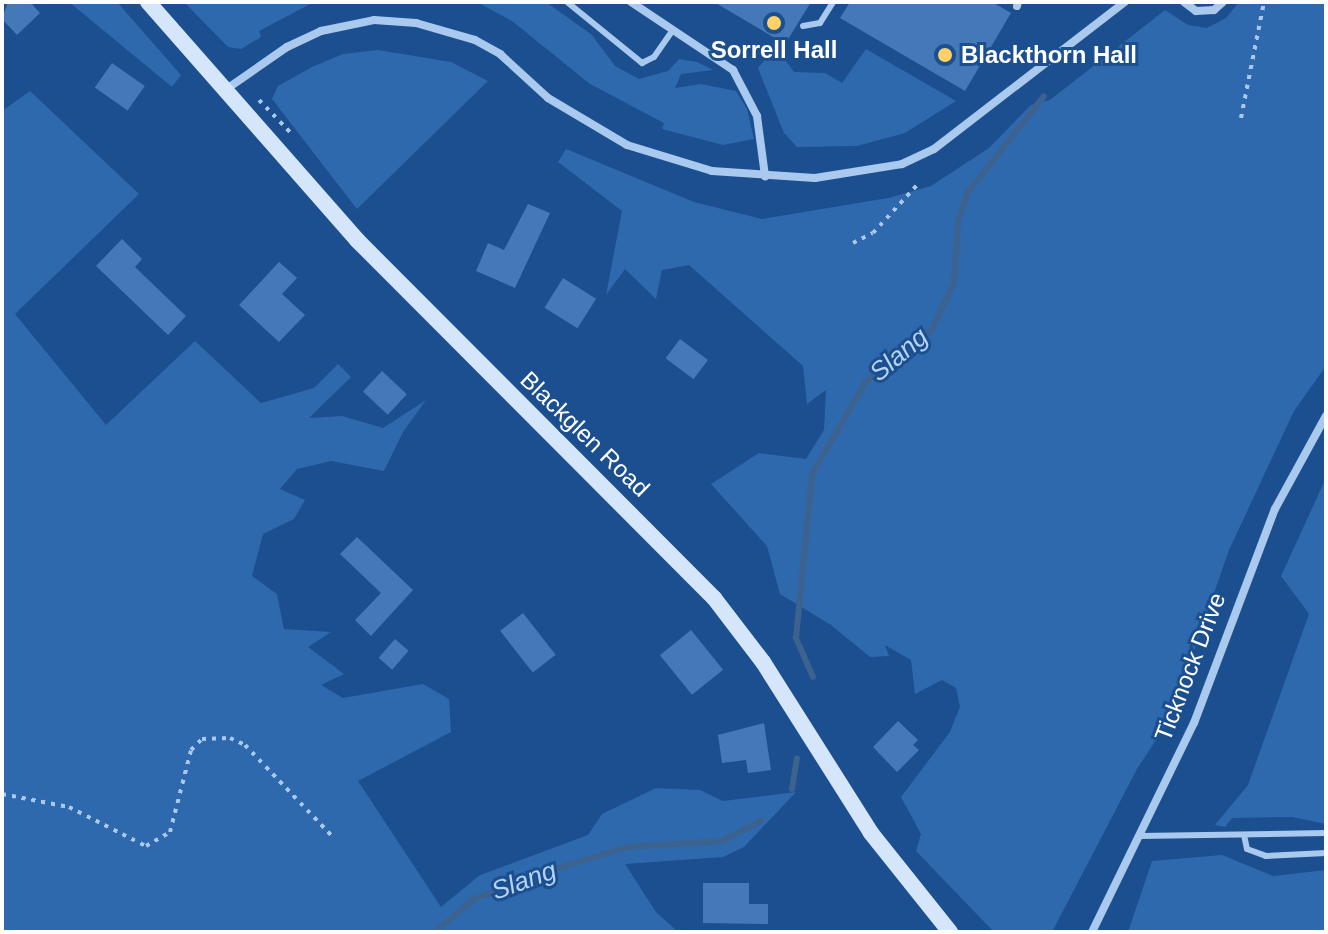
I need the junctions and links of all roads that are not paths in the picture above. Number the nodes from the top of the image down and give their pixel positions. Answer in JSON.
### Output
{"nodes":[{"id":1,"x":148,"y":2,"type":"edge"},
{"id":2,"x":567,"y":2,"type":"edge"},
{"id":3,"x":631,"y":2,"type":"edge"},
{"id":4,"x":833,"y":2,"type":"edge"},
{"id":5,"x":1125,"y":2,"type":"edge"},
{"id":6,"x":1184,"y":2,"type":"edge"},
{"id":7,"x":1223,"y":2,"type":"edge"},
{"id":8,"x":803,"y":26,"type":"dead end"},
{"id":9,"x":672,"y":31,"type":"junction"},
{"id":10,"x":228,"y":88,"type":"junction"},
{"id":11,"x":765,"y":176,"type":"junction"},
{"id":12,"x":1326,"y":416,"type":"edge"},
{"id":13,"x":1326,"y":833,"type":"edge"},
{"id":14,"x":1244,"y":835,"type":"junction"},
{"id":15,"x":1135,"y":836,"type":"junction"},
{"id":16,"x":1326,"y":853,"type":"edge"},
{"id":17,"x":950,"y":932,"type":"edge"},
{"id":18,"x":1092,"y":932,"type":"edge"}],
"edges":[{"from":1,"to":10,"type":"street","name":"Blackglen Road"},
{"from":2,"to":9,"type":"lane"},
{"from":3,"to":9,"type":"street"},
{"from":4,"to":8,"type":"lane"},
{"from":5,"to":11,"type":"street"},
{"from":6,"to":7,"type":"street"},
{"from":9,"to":11,"type":"street"},
{"from":10,"to":11,"type":"street"},
{"from":10,"to":17,"type":"street","name":"Blackglen Road"},
{"from":12,"to":15,"type":"street","name":"Ticknock Drive"},
{"from":13,"to":14,"type":"lane"},
{"from":14,"to":15,"type":"lane"},
{"from":14,"to":16,"type":"lane"},
{"from":15,"to":18,"type":"street","name":"Ticknock Drive"}]}
